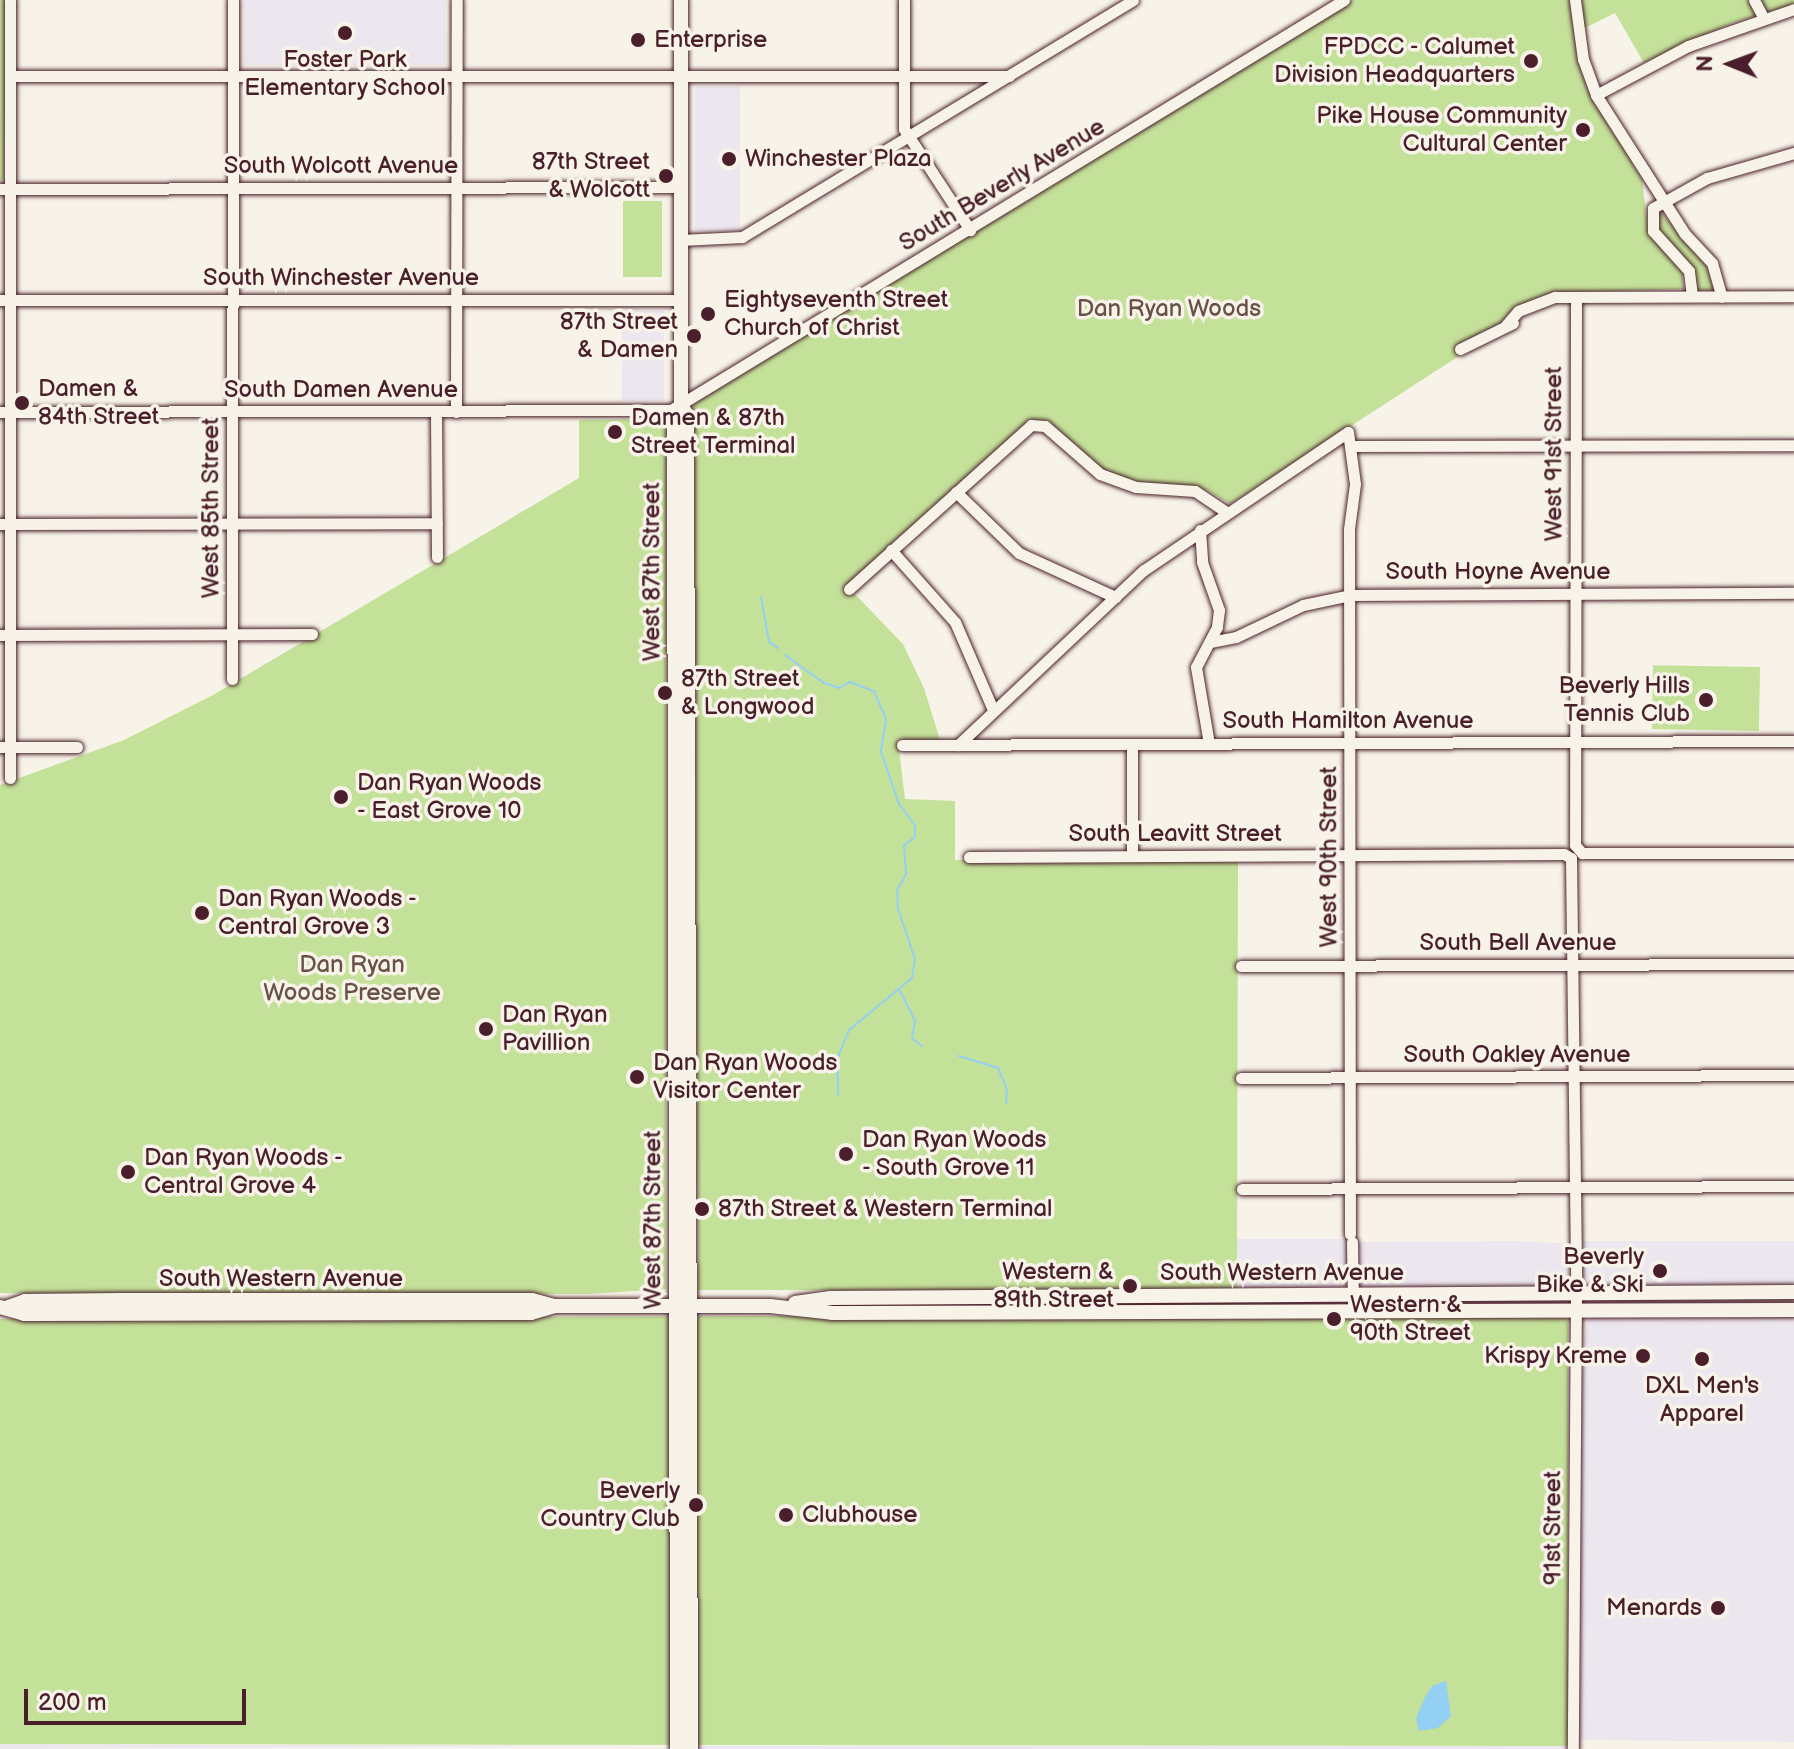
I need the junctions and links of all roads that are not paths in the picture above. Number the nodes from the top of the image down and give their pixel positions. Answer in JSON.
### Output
{"nodes":[{"id":1,"x":10,"y":0,"type":"edge"},
{"id":2,"x":233,"y":0,"type":"edge"},
{"id":3,"x":457,"y":0,"type":"edge"},
{"id":4,"x":681,"y":0,"type":"edge"},
{"id":5,"x":904,"y":0,"type":"edge"},
{"id":6,"x":1132,"y":0,"type":"edge"},
{"id":7,"x":1344,"y":0,"type":"edge"},
{"id":8,"x":1575,"y":0,"type":"edge"},
{"id":9,"x":1754,"y":0,"type":"edge"},
{"id":10,"x":1794,"y":9,"type":"edge"},
{"id":11,"x":1763,"y":17,"type":"junction"},
{"id":12,"x":457,"y":75,"type":"junction"},
{"id":13,"x":681,"y":75,"type":"junction"},
{"id":14,"x":10,"y":76,"type":"junction"},
{"id":15,"x":233,"y":76,"type":"junction"},
{"id":16,"x":904,"y":76,"type":"junction"},
{"id":17,"x":1009,"y":76,"type":"junction"},
{"id":18,"x":1596,"y":95,"type":"junction"},
{"id":19,"x":910,"y":138,"type":"junction"},
{"id":20,"x":1794,"y":153,"type":"edge"},
{"id":21,"x":681,"y":187,"type":"junction"},
{"id":22,"x":233,"y":188,"type":"junction"},
{"id":23,"x":456,"y":188,"type":"junction"},
{"id":24,"x":5,"y":189,"type":"edge"},
{"id":25,"x":1663,"y":201,"type":"junction"},
{"id":26,"x":970,"y":230,"type":"junction"},
{"id":27,"x":681,"y":240,"type":"junction"},
{"id":28,"x":1692,"y":296,"type":"junction"},
{"id":29,"x":1794,"y":296,"type":"edge"},
{"id":30,"x":1576,"y":297,"type":"junction"},
{"id":31,"x":1722,"y":297,"type":"junction"},
{"id":32,"x":5,"y":300,"type":"edge"},
{"id":33,"x":233,"y":300,"type":"junction"},
{"id":34,"x":456,"y":300,"type":"junction"},
{"id":35,"x":681,"y":300,"type":"junction"},
{"id":36,"x":1460,"y":349,"type":"dead end"},
{"id":37,"x":681,"y":405,"type":"junction"},
{"id":38,"x":5,"y":412,"type":"edge"},
{"id":39,"x":233,"y":412,"type":"junction"},
{"id":40,"x":436,"y":412,"type":"junction"},
{"id":41,"x":456,"y":412,"type":"junction"},
{"id":42,"x":1576,"y":445,"type":"junction"},
{"id":43,"x":1794,"y":445,"type":"edge"},
{"id":44,"x":1350,"y":446,"type":"junction"},
{"id":45,"x":956,"y":492,"type":"junction"},
{"id":46,"x":1225,"y":511,"type":"junction"},
{"id":47,"x":437,"y":523,"type":"junction"},
{"id":48,"x":5,"y":524,"type":"edge"},
{"id":49,"x":233,"y":524,"type":"junction"},
{"id":50,"x":1200,"y":530,"type":"junction"},
{"id":51,"x":891,"y":550,"type":"junction"},
{"id":52,"x":437,"y":557,"type":"dead end"},
{"id":53,"x":849,"y":589,"type":"dead end"},
{"id":54,"x":1794,"y":593,"type":"edge"},
{"id":55,"x":1350,"y":595,"type":"junction"},
{"id":56,"x":1576,"y":595,"type":"junction"},
{"id":57,"x":1115,"y":597,"type":"junction"},
{"id":58,"x":312,"y":634,"type":"dead end"},
{"id":59,"x":5,"y":635,"type":"edge"},
{"id":60,"x":233,"y":635,"type":"junction"},
{"id":61,"x":1210,"y":642,"type":"junction"},
{"id":62,"x":232,"y":679,"type":"dead end"},
{"id":63,"x":993,"y":710,"type":"junction"},
{"id":64,"x":1794,"y":741,"type":"edge"},
{"id":65,"x":1576,"y":742,"type":"junction"},
{"id":66,"x":1351,"y":743,"type":"junction"},
{"id":67,"x":1132,"y":744,"type":"junction"},
{"id":68,"x":1209,"y":744,"type":"junction"},
{"id":69,"x":902,"y":745,"type":"dead end"},
{"id":70,"x":958,"y":745,"type":"junction"},
{"id":71,"x":5,"y":747,"type":"edge"},
{"id":72,"x":77,"y":747,"type":"dead end"},
{"id":73,"x":10,"y":778,"type":"dead end"},
{"id":74,"x":1794,"y":853,"type":"edge"},
{"id":75,"x":1575,"y":854,"type":"junction"},
{"id":76,"x":1132,"y":855,"type":"junction"},
{"id":77,"x":1351,"y":855,"type":"junction"},
{"id":78,"x":969,"y":857,"type":"dead end"},
{"id":79,"x":1794,"y":964,"type":"edge"},
{"id":80,"x":1575,"y":965,"type":"junction"},
{"id":81,"x":1241,"y":966,"type":"dead end"},
{"id":82,"x":1352,"y":966,"type":"junction"},
{"id":83,"x":1794,"y":1075,"type":"edge"},
{"id":84,"x":1576,"y":1076,"type":"junction"},
{"id":85,"x":1241,"y":1078,"type":"dead end"},
{"id":86,"x":1351,"y":1078,"type":"junction"},
{"id":87,"x":1794,"y":1186,"type":"edge"},
{"id":88,"x":1576,"y":1187,"type":"junction"},
{"id":89,"x":1351,"y":1188,"type":"junction"},
{"id":90,"x":1242,"y":1189,"type":"dead end"},
{"id":91,"x":1794,"y":1294,"type":"edge"},
{"id":92,"x":1576,"y":1301,"type":"junction"},
{"id":93,"x":1353,"y":1302,"type":"junction"},
{"id":94,"x":682,"y":1306,"type":"junction"},
{"id":95,"x":4,"y":1307,"type":"edge"},
{"id":96,"x":1728,"y":1309,"type":"junction"},
{"id":97,"x":1794,"y":1310,"type":"edge"},
{"id":98,"x":677,"y":1749,"type":"edge"},
{"id":99,"x":691,"y":1749,"type":"edge"},
{"id":100,"x":1573,"y":1749,"type":"edge"}],
"edges":[{"from":1,"to":14,"type":"street"},
{"from":2,"to":15,"type":"street","name":"West 85th Street"},
{"from":3,"to":12,"type":"street"},
{"from":4,"to":13,"type":"main road","name":"West 87th Street"},
{"from":5,"to":16,"type":"street"},
{"from":6,"to":17,"type":"street"},
{"from":7,"to":26,"type":"street","name":"South Beverly Avenue"},
{"from":8,"to":18,"type":"street"},
{"from":9,"to":11,"type":"street"},
{"from":10,"to":11,"type":"street"},
{"from":11,"to":18,"type":"street"},
{"from":12,"to":13,"type":"street"},
{"from":12,"to":15,"type":"street"},
{"from":12,"to":23,"type":"street"},
{"from":13,"to":16,"type":"street"},
{"from":13,"to":21,"type":"main road","name":"West 87th Street"},
{"from":14,"to":15,"type":"street"},
{"from":14,"to":24,"type":"street"},
{"from":15,"to":22,"type":"street","name":"West 85th Street"},
{"from":16,"to":17,"type":"street"},
{"from":16,"to":19,"type":"street"},
{"from":17,"to":19,"type":"street"},
{"from":18,"to":25,"type":"street"},
{"from":19,"to":26,"type":"street"},
{"from":19,"to":27,"type":"street"},
{"from":20,"to":25,"type":"street"},
{"from":21,"to":23,"type":"street","name":"South Wolcott Avenue"},
{"from":21,"to":27,"type":"main road","name":"West 87th Street"},
{"from":22,"to":23,"type":"street","name":"South Wolcott Avenue"},
{"from":22,"to":24,"type":"street","name":"South Wolcott Avenue"},
{"from":22,"to":33,"type":"street","name":"West 85th Street"},
{"from":23,"to":34,"type":"street"},
{"from":24,"to":32,"type":"street"},
{"from":25,"to":28,"type":"street"},
{"from":25,"to":31,"type":"street"},
{"from":26,"to":37,"type":"street","name":"South Beverly Avenue"},
{"from":27,"to":35,"type":"main road","name":"West 87th Street"},
{"from":28,"to":30,"type":"street"},
{"from":28,"to":31,"type":"street"},
{"from":29,"to":31,"type":"street"},
{"from":30,"to":36,"type":"street"},
{"from":30,"to":42,"type":"street","name":"West 91st Street"},
{"from":32,"to":33,"type":"street","name":"South Winchester Avenue"},
{"from":32,"to":38,"type":"street"},
{"from":33,"to":34,"type":"street","name":"South Winchester Avenue"},
{"from":33,"to":39,"type":"street","name":"West 85th Street"},
{"from":34,"to":35,"type":"street","name":"South Winchester Avenue"},
{"from":34,"to":41,"type":"street"},
{"from":35,"to":37,"type":"main road","name":"West 87th Street"},
{"from":37,"to":41,"type":"street","name":"South Damen Avenue"},
{"from":37,"to":94,"type":"main road","name":"West 87th Street"},
{"from":38,"to":39,"type":"street","name":"South Damen Avenue"},
{"from":38,"to":48,"type":"street"},
{"from":39,"to":40,"type":"street","name":"South Damen Avenue"},
{"from":39,"to":49,"type":"street","name":"West 85th Street"},
{"from":40,"to":41,"type":"street","name":"South Damen Avenue"},
{"from":40,"to":47,"type":"street"},
{"from":42,"to":43,"type":"street"},
{"from":42,"to":44,"type":"street"},
{"from":42,"to":56,"type":"street","name":"West 91st Street"},
{"from":44,"to":46,"type":"street","name":"West 90th Street"},
{"from":44,"to":55,"type":"street","name":"West 90th Street"},
{"from":45,"to":46,"type":"street"},
{"from":45,"to":51,"type":"street"},
{"from":45,"to":57,"type":"street"},
{"from":46,"to":50,"type":"street"},
{"from":47,"to":49,"type":"street"},
{"from":47,"to":52,"type":"street"},
{"from":48,"to":49,"type":"street"},
{"from":48,"to":59,"type":"street"},
{"from":49,"to":60,"type":"street","name":"West 85th Street"},
{"from":50,"to":57,"type":"street"},
{"from":50,"to":61,"type":"street"},
{"from":51,"to":53,"type":"street"},
{"from":51,"to":63,"type":"street"},
{"from":54,"to":56,"type":"street","name":"South Hoyne Avenue"},
{"from":55,"to":56,"type":"street","name":"South Hoyne Avenue"},
{"from":55,"to":61,"type":"street","name":"South Hoyne Avenue"},
{"from":55,"to":66,"type":"street","name":"West 90th Street"},
{"from":56,"to":65,"type":"street","name":"West 91st Street"},
{"from":57,"to":63,"type":"street"},
{"from":58,"to":60,"type":"street"},
{"from":59,"to":60,"type":"street"},
{"from":59,"to":71,"type":"street"},
{"from":60,"to":62,"type":"street","name":"West 85th Street"},
{"from":61,"to":68,"type":"street"},
{"from":63,"to":70,"type":"street"},
{"from":64,"to":65,"type":"street","name":"South Hamilton Avenue"},
{"from":65,"to":66,"type":"street","name":"South Hamilton Avenue"},
{"from":65,"to":75,"type":"street","name":"West 91st Street"},
{"from":66,"to":68,"type":"street","name":"South Hamilton Avenue"},
{"from":66,"to":77,"type":"street","name":"West 90th Street"},
{"from":67,"to":68,"type":"street","name":"South Hamilton Avenue"},
{"from":67,"to":70,"type":"street","name":"South Hamilton Avenue"},
{"from":67,"to":76,"type":"street"},
{"from":69,"to":70,"type":"street","name":"South Hamilton Avenue"},
{"from":71,"to":72,"type":"street"},
{"from":71,"to":73,"type":"street"},
{"from":74,"to":75,"type":"street","name":"South Leavitt Street"},
{"from":75,"to":77,"type":"street","name":"South Leavitt Street"},
{"from":75,"to":80,"type":"street","name":"West 91st Street"},
{"from":76,"to":77,"type":"street","name":"South Leavitt Street"},
{"from":76,"to":78,"type":"street","name":"South Leavitt Street"},
{"from":77,"to":82,"type":"street","name":"West 90th Street"},
{"from":79,"to":80,"type":"street","name":"South Bell Avenue"},
{"from":80,"to":82,"type":"street","name":"South Bell Avenue"},
{"from":80,"to":84,"type":"street","name":"West 91st Street"},
{"from":81,"to":82,"type":"street","name":"South Bell Avenue"},
{"from":82,"to":86,"type":"street","name":"West 90th Street"},
{"from":83,"to":84,"type":"street","name":"South Oakley Avenue"},
{"from":84,"to":86,"type":"street","name":"South Oakley Avenue"},
{"from":84,"to":88,"type":"street","name":"West 91st Street"},
{"from":85,"to":86,"type":"street","name":"South Oakley Avenue"},
{"from":86,"to":89,"type":"street","name":"West 90th Street"},
{"from":87,"to":88,"type":"street"},
{"from":88,"to":89,"type":"street"},
{"from":88,"to":92,"type":"street","name":"West 91st Street"},
{"from":89,"to":90,"type":"street"},
{"from":89,"to":93,"type":"street","name":"West 90th Street"},
{"from":91,"to":92,"type":"main road","name":"South Western Avenue"},
{"from":91,"to":96,"type":"main road"},
{"from":92,"to":93,"type":"main road","name":"South Western Avenue"},
{"from":92,"to":96,"type":"main road","name":"South Western Avenue"},
{"from":92,"to":100,"type":"street","name":"91st Street"},
{"from":93,"to":94,"type":"main road","name":"South Western Avenue"},
{"from":94,"to":95,"type":"main road","name":"South Western Avenue"},
{"from":94,"to":98,"type":"main road","name":"West 87th Street"},
{"from":94,"to":99,"type":"main road","name":"West 87th Street"},
{"from":96,"to":97,"type":"main road","name":"South Western Avenue"}]}
